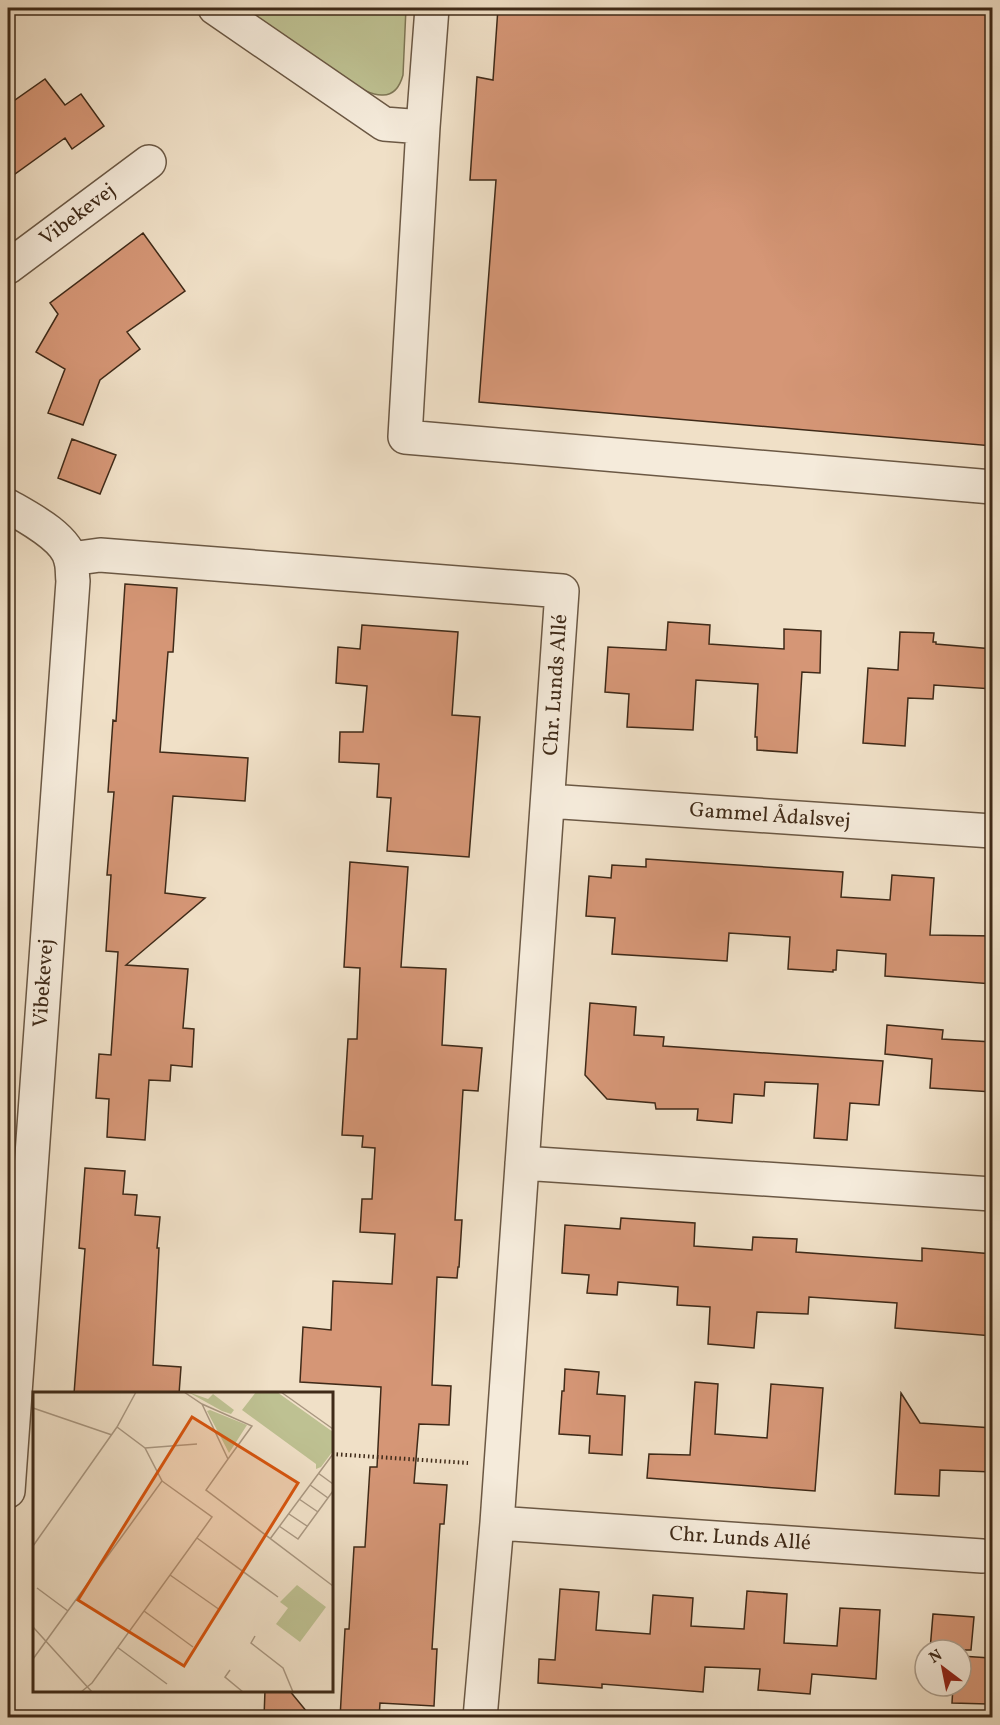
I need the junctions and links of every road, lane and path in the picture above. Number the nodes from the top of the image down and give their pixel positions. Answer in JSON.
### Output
{"nodes":[{"id":1,"x":215,"y":8,"type":"edge"},
{"id":2,"x":432,"y":8,"type":"edge"},
{"id":3,"x":423,"y":127,"type":"junction"},
{"id":4,"x":149,"y":162,"type":"dead end"},
{"id":5,"x":8,"y":267,"type":"edge"},
{"id":6,"x":993,"y":487,"type":"edge"},
{"id":7,"x":8,"y":506,"type":"edge"},
{"id":8,"x":71,"y":559,"type":"junction"},
{"id":9,"x":548,"y":801,"type":"junction"},
{"id":10,"x":993,"y":831,"type":"edge"},
{"id":11,"x":522,"y":1163,"type":"junction"},
{"id":12,"x":993,"y":1194,"type":"edge"},
{"id":13,"x":333,"y":1454,"type":"edge"},
{"id":14,"x":500,"y":1466,"type":"junction"},
{"id":15,"x":8,"y":1491,"type":"edge"},
{"id":16,"x":497,"y":1523,"type":"junction"},
{"id":17,"x":982,"y":1556,"type":"dead end"},
{"id":18,"x":480,"y":1718,"type":"edge"}],
"edges":[{"from":1,"to":3,"type":"street"},
{"from":2,"to":3,"type":"street"},
{"from":3,"to":6,"type":"street"},
{"from":4,"to":5,"type":"street","name":"Vibekevej"},
{"from":7,"to":8,"type":"street"},
{"from":8,"to":9,"type":"street","name":"Chr. Lunds Allé"},
{"from":8,"to":15,"type":"street","name":"Vibekevej"},
{"from":9,"to":10,"type":"street","name":"Gammel Ådalsvej"},
{"from":9,"to":11,"type":"street","name":"Chr. Lunds Allé"},
{"from":11,"to":12,"type":"street"},
{"from":11,"to":14,"type":"street","name":"Chr. Lunds Allé"},
{"from":13,"to":14,"type":"path"},
{"from":14,"to":16,"type":"street","name":"Chr. Lunds Allé"},
{"from":16,"to":17,"type":"street","name":"Chr. Lunds Allé"},
{"from":16,"to":18,"type":"street","name":"Chr. Lunds Allé"}]}
